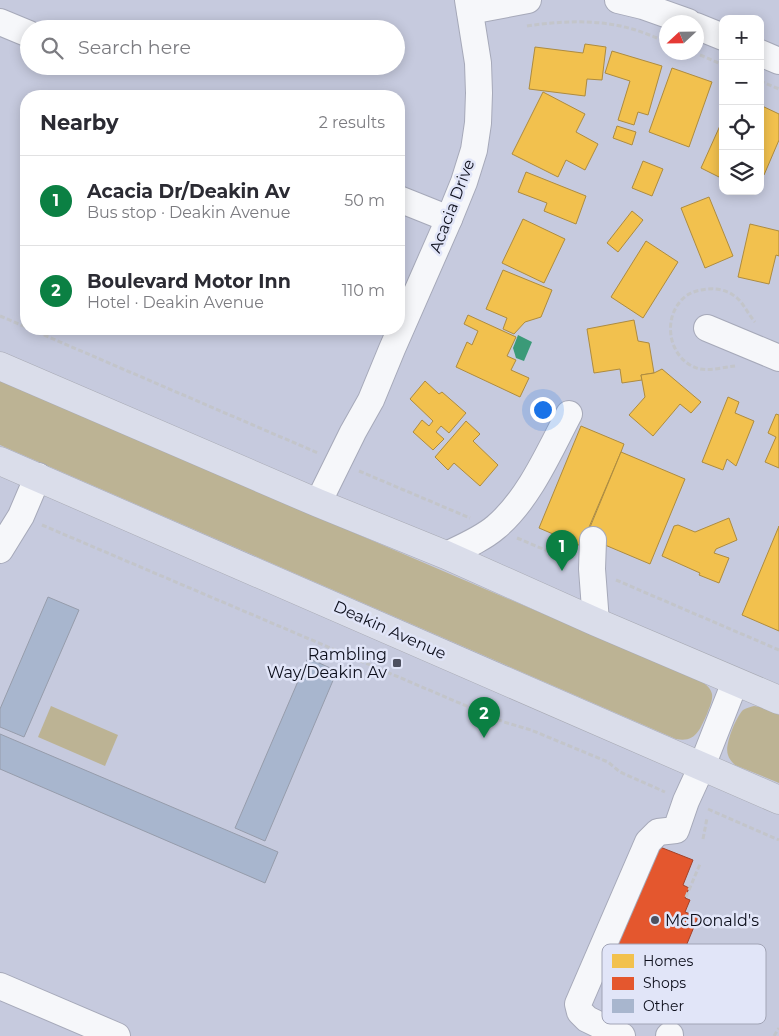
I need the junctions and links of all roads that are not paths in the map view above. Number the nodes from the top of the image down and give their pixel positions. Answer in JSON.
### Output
{"nodes":[{"id":1,"x":528,"y":0,"type":"edge"},
{"id":2,"x":618,"y":0,"type":"edge"},
{"id":3,"x":469,"y":6,"type":"edge"},
{"id":4,"x":668,"y":15,"type":"edge"},
{"id":5,"x":0,"y":22,"type":"edge"},
{"id":6,"x":704,"y":29,"type":"edge"},
{"id":7,"x":20,"y":30,"type":"edge"},
{"id":8,"x":719,"y":35,"type":"edge"},
{"id":9,"x":764,"y":55,"type":"edge"},
{"id":10,"x":779,"y":61,"type":"edge"},
{"id":11,"x":405,"y":201,"type":"edge"},
{"id":12,"x":449,"y":219,"type":"junction"},
{"id":13,"x":405,"y":319,"type":"edge"},
{"id":14,"x":706,"y":328,"type":"dead end"},
{"id":15,"x":398,"y":335,"type":"edge"},
{"id":16,"x":779,"y":358,"type":"edge"},
{"id":17,"x":0,"y":366,"type":"edge"},
{"id":18,"x":569,"y":414,"type":"dead end"},
{"id":19,"x":20,"y":469,"type":"edge"},
{"id":20,"x":327,"y":507,"type":"junction"},
{"id":21,"x":0,"y":530,"type":"edge"},
{"id":22,"x":593,"y":540,"type":"dead end"},
{"id":23,"x":0,"y":550,"type":"edge"},
{"id":24,"x":446,"y":555,"type":"junction"},
{"id":25,"x":596,"y":622,"type":"junction"},
{"id":26,"x":736,"y":682,"type":"junction"},
{"id":27,"x":779,"y":700,"type":"edge"},
{"id":28,"x":702,"y":766,"type":"junction"},
{"id":29,"x":779,"y":800,"type":"edge"},
{"id":30,"x":604,"y":944,"type":"edge"},
{"id":31,"x":602,"y":949,"type":"edge"},
{"id":32,"x":0,"y":986,"type":"edge"},
{"id":33,"x":602,"y":1024,"type":"edge"},
{"id":34,"x":604,"y":1024,"type":"edge"},
{"id":35,"x":630,"y":1032,"type":"edge"},
{"id":36,"x":117,"y":1036,"type":"edge"}],
"edges":[{"from":1,"to":3,"type":"street"},
{"from":2,"to":4,"type":"street"},
{"from":3,"to":12,"type":"street","name":"Acacia Drive"},
{"from":5,"to":7,"type":"street"},
{"from":6,"to":8,"type":"street"},
{"from":9,"to":10,"type":"street"},
{"from":11,"to":12,"type":"street"},
{"from":12,"to":13,"type":"street","name":"Acacia Drive"},
{"from":14,"to":16,"type":"street"},
{"from":15,"to":20,"type":"street","name":"Acacia Drive"},
{"from":17,"to":20,"type":"highway"},
{"from":18,"to":24,"type":"street"},
{"from":19,"to":21,"type":"street"},
{"from":19,"to":23,"type":"street"},
{"from":19,"to":28,"type":"highway","name":"Deakin Avenue"},
{"from":20,"to":24,"type":"highway"},
{"from":22,"to":25,"type":"street"},
{"from":24,"to":25,"type":"highway"},
{"from":25,"to":26,"type":"highway"},
{"from":26,"to":27,"type":"highway"},
{"from":26,"to":28,"type":"street"},
{"from":28,"to":29,"type":"highway","name":"Deakin Avenue"},
{"from":28,"to":30,"type":"street"},
{"from":31,"to":33,"type":"street"},
{"from":32,"to":36,"type":"street"},
{"from":34,"to":35,"type":"street"}]}
